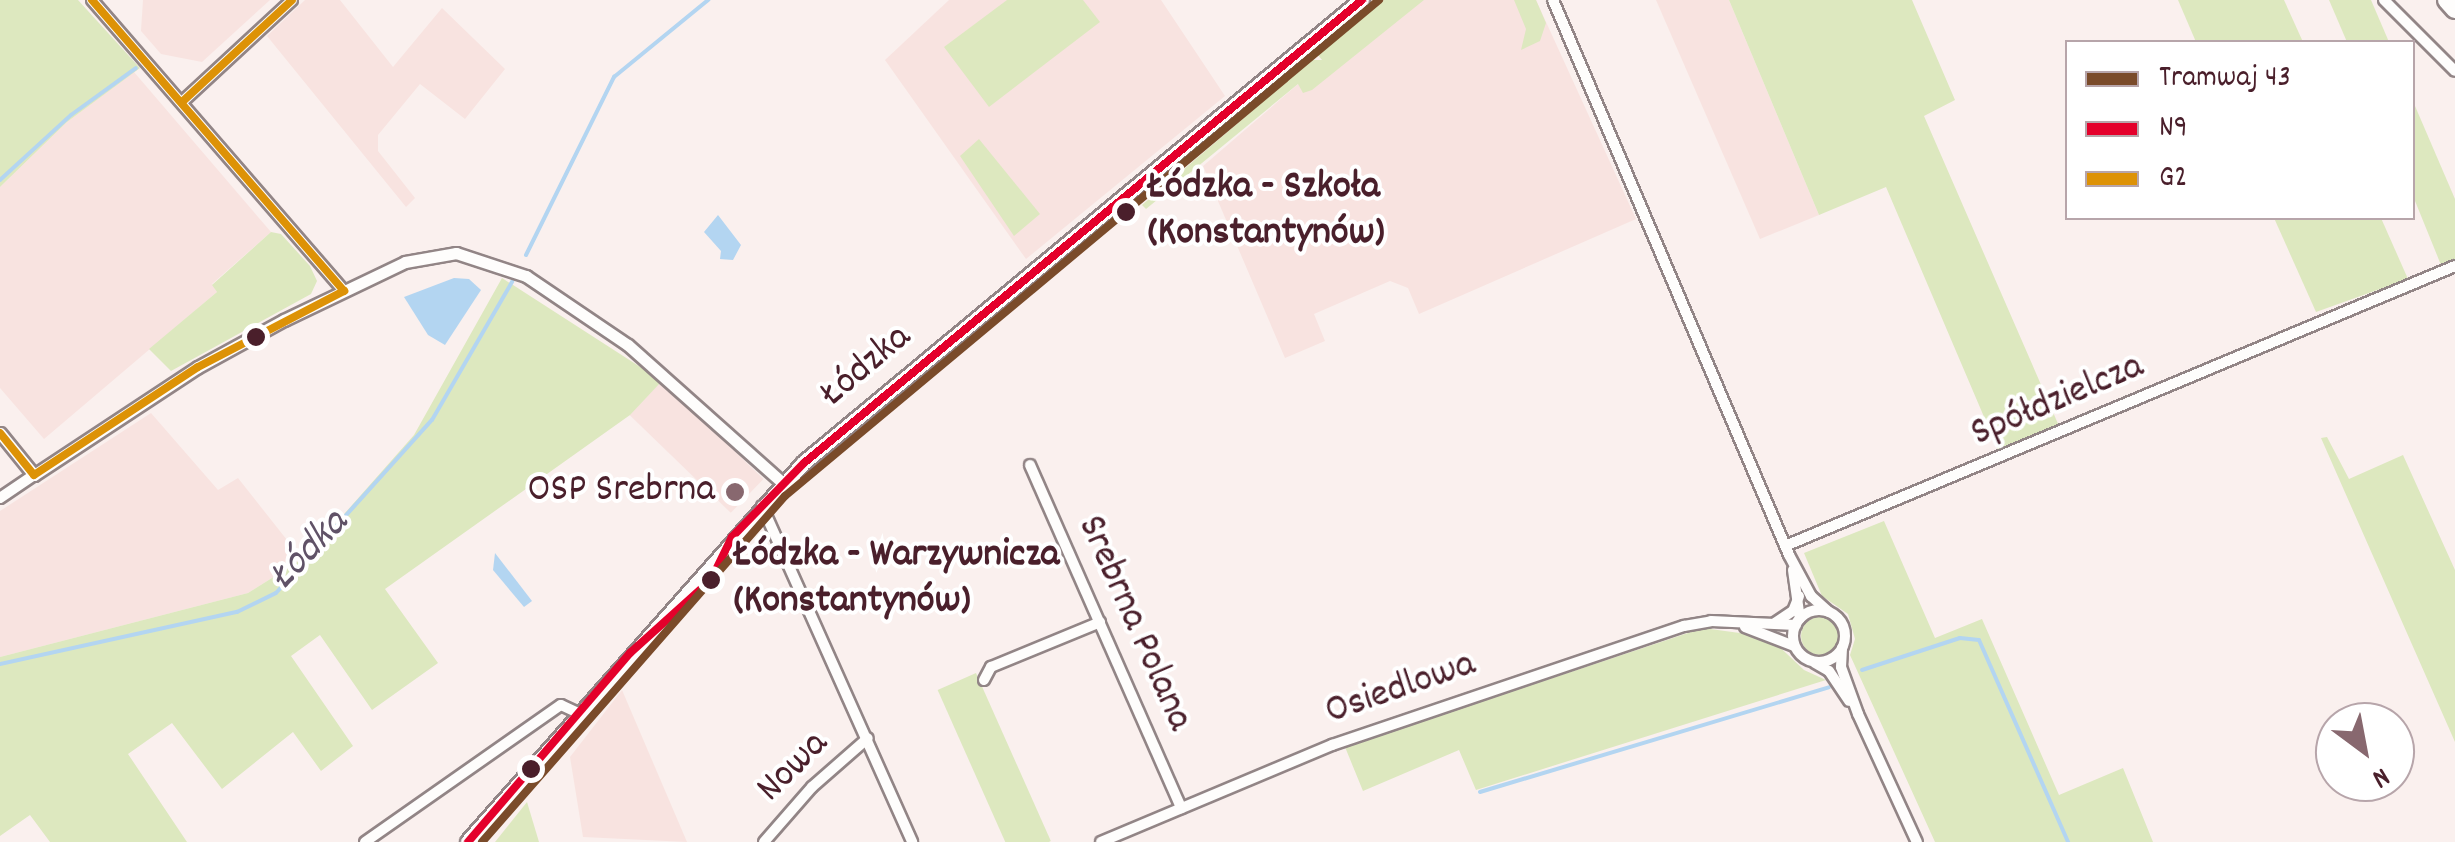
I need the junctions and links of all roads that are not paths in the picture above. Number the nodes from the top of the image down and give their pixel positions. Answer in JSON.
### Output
{"nodes":[{"id":1,"x":92,"y":0,"type":"edge"},
{"id":2,"x":292,"y":0,"type":"edge"},
{"id":3,"x":1362,"y":0,"type":"edge"},
{"id":4,"x":1552,"y":0,"type":"edge"},
{"id":5,"x":2384,"y":0,"type":"edge"},
{"id":6,"x":2446,"y":0,"type":"edge"},
{"id":7,"x":2455,"y":8,"type":"edge"},
{"id":8,"x":2455,"y":71,"type":"edge"},
{"id":9,"x":182,"y":102,"type":"junction"},
{"id":10,"x":2455,"y":266,"type":"edge"},
{"id":11,"x":344,"y":292,"type":"junction"},
{"id":12,"x":0,"y":434,"type":"edge"},
{"id":13,"x":1030,"y":465,"type":"dead end"},
{"id":14,"x":34,"y":474,"type":"junction"},
{"id":15,"x":783,"y":484,"type":"junction"},
{"id":16,"x":0,"y":498,"type":"edge"},
{"id":17,"x":762,"y":505,"type":"junction"},
{"id":18,"x":1787,"y":550,"type":"junction"},
{"id":19,"x":1799,"y":596,"type":"junction"},
{"id":20,"x":1830,"y":612,"type":"junction"},
{"id":21,"x":1100,"y":622,"type":"junction"},
{"id":22,"x":1798,"y":622,"type":"junction"},
{"id":23,"x":1730,"y":623,"type":"junction"},
{"id":24,"x":1776,"y":623,"type":"junction"},
{"id":25,"x":1796,"y":648,"type":"junction"},
{"id":26,"x":1842,"y":648,"type":"junction"},
{"id":27,"x":1810,"y":660,"type":"junction"},
{"id":28,"x":984,"y":680,"type":"dead end"},
{"id":29,"x":578,"y":712,"type":"junction"},
{"id":30,"x":1858,"y":714,"type":"junction"},
{"id":31,"x":868,"y":738,"type":"junction"},
{"id":32,"x":1181,"y":808,"type":"junction"},
{"id":33,"x":1109,"y":840,"type":"edge"},
{"id":34,"x":365,"y":842,"type":"edge"},
{"id":35,"x":468,"y":842,"type":"edge"},
{"id":36,"x":764,"y":842,"type":"edge"},
{"id":37,"x":912,"y":842,"type":"edge"},
{"id":38,"x":1917,"y":842,"type":"edge"}],
"edges":[{"from":1,"to":9,"type":"street"},
{"from":2,"to":9,"type":"street"},
{"from":3,"to":15,"type":"main road","name":"Łódzka"},
{"from":4,"to":18,"type":"street"},
{"from":5,"to":8,"type":"street"},
{"from":6,"to":7,"type":"highway"},
{"from":9,"to":11,"type":"street"},
{"from":10,"to":18,"type":"street","name":"Spółdzielcza"},
{"from":11,"to":14,"type":"street"},
{"from":11,"to":15,"type":"street"},
{"from":12,"to":14,"type":"street"},
{"from":13,"to":21,"type":"street","name":"Srebrna Polana"},
{"from":14,"to":16,"type":"street"},
{"from":15,"to":17,"type":"main road","name":"Łódzka"},
{"from":17,"to":29,"type":"main road","name":"Łódzka"},
{"from":17,"to":31,"type":"street"},
{"from":18,"to":19,"type":"street"},
{"from":18,"to":20,"type":"street"},
{"from":19,"to":22,"type":"street"},
{"from":19,"to":24,"type":"street"},
{"from":20,"to":22,"type":"street"},
{"from":20,"to":26,"type":"street"},
{"from":21,"to":28,"type":"street"},
{"from":21,"to":32,"type":"street","name":"Srebrna Polana"},
{"from":22,"to":24,"type":"street","name":"Osiedlowa"},
{"from":22,"to":25,"type":"street"},
{"from":23,"to":24,"type":"street","name":"Osiedlowa"},
{"from":23,"to":25,"type":"street","name":"Osiedlowa"},
{"from":23,"to":32,"type":"street","name":"Osiedlowa"},
{"from":25,"to":27,"type":"street"},
{"from":26,"to":27,"type":"street"},
{"from":26,"to":30,"type":"street"},
{"from":27,"to":30,"type":"street"},
{"from":29,"to":34,"type":"street"},
{"from":29,"to":35,"type":"main road","name":"Łódzka"},
{"from":30,"to":38,"type":"street"},
{"from":31,"to":36,"type":"street","name":"Nowa"},
{"from":31,"to":37,"type":"street"},
{"from":32,"to":33,"type":"street","name":"Osiedlowa"}]}
